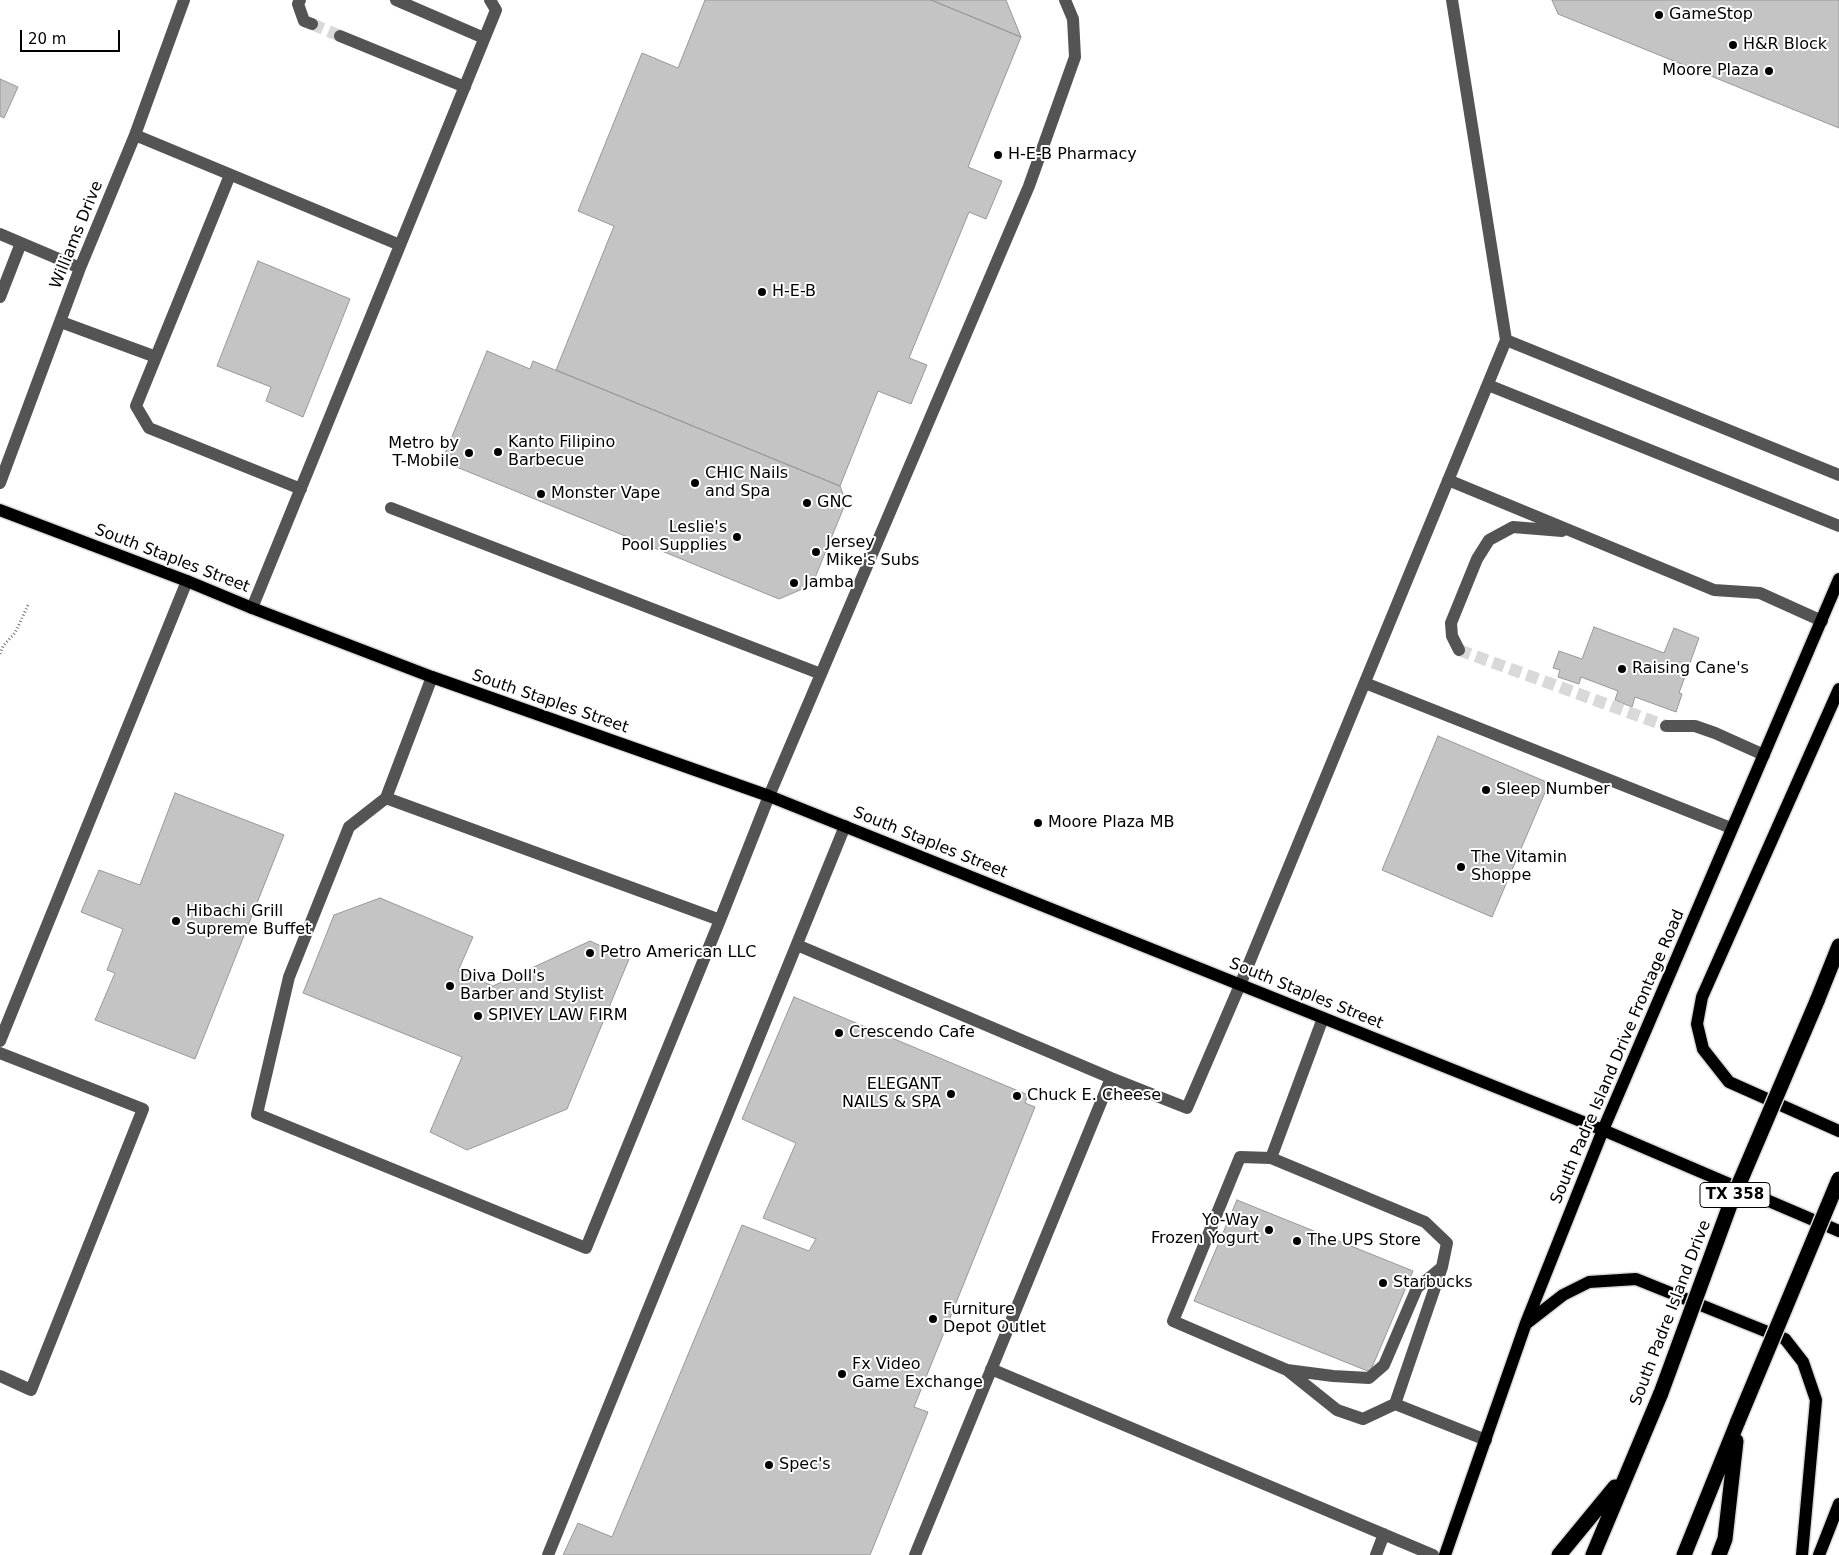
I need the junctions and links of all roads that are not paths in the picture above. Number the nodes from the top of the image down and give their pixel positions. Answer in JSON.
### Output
{"nodes":[{"id":1,"x":184,"y":0,"type":"edge"},
{"id":2,"x":396,"y":0,"type":"edge"},
{"id":3,"x":490,"y":0,"type":"edge"},
{"id":4,"x":1066,"y":0,"type":"edge"},
{"id":5,"x":1452,"y":0,"type":"edge"},
{"id":6,"x":296,"y":1,"type":"edge"},
{"id":7,"x":312,"y":24,"type":"tunnel mouth"},
{"id":8,"x":340,"y":36,"type":"tunnel mouth"},
{"id":9,"x":484,"y":38,"type":"junction"},
{"id":10,"x":465,"y":87,"type":"junction"},
{"id":11,"x":135,"y":135,"type":"junction"},
{"id":12,"x":230,"y":175,"type":"junction"},
{"id":13,"x":0,"y":234,"type":"edge"},
{"id":14,"x":21,"y":243,"type":"junction"},
{"id":15,"x":400,"y":245,"type":"junction"},
{"id":16,"x":80,"y":268,"type":"junction"},
{"id":17,"x":0,"y":297,"type":"edge"},
{"id":18,"x":60,"y":322,"type":"junction"},
{"id":19,"x":1506,"y":340,"type":"junction"},
{"id":20,"x":156,"y":358,"type":"junction"},
{"id":21,"x":1488,"y":385,"type":"junction"},
{"id":22,"x":1839,"y":475,"type":"edge"},
{"id":23,"x":1448,"y":480,"type":"junction"},
{"id":24,"x":0,"y":483,"type":"edge"},
{"id":25,"x":300,"y":489,"type":"junction"},
{"id":26,"x":391,"y":508,"type":"dead end"},
{"id":27,"x":0,"y":510,"type":"edge"},
{"id":28,"x":1839,"y":526,"type":"edge"},
{"id":29,"x":1574,"y":532,"type":"junction"},
{"id":30,"x":1839,"y":579,"type":"edge"},
{"id":31,"x":187,"y":581,"type":"junction"},
{"id":32,"x":252,"y":608,"type":"junction"},
{"id":33,"x":1822,"y":620,"type":"junction"},
{"id":34,"x":1459,"y":650,"type":"dead end"},
{"id":35,"x":821,"y":674,"type":"junction"},
{"id":36,"x":432,"y":677,"type":"junction"},
{"id":37,"x":1364,"y":683,"type":"junction"},
{"id":38,"x":1839,"y":689,"type":"edge"},
{"id":39,"x":1666,"y":726,"type":"tunnel mouth"},
{"id":40,"x":1764,"y":755,"type":"junction"},
{"id":41,"x":769,"y":796,"type":"junction"},
{"id":42,"x":386,"y":798,"type":"junction"},
{"id":43,"x":844,"y":826,"type":"junction"},
{"id":44,"x":1732,"y":828,"type":"junction"},
{"id":45,"x":720,"y":920,"type":"junction"},
{"id":46,"x":797,"y":945,"type":"junction"},
{"id":47,"x":1839,"y":946,"type":"edge"},
{"id":48,"x":1240,"y":985,"type":"junction"},
{"id":49,"x":1323,"y":1018,"type":"junction"},
{"id":50,"x":0,"y":1041,"type":"edge"},
{"id":51,"x":0,"y":1053,"type":"edge"},
{"id":52,"x":1111,"y":1078,"type":"junction"},
{"id":53,"x":1603,"y":1130,"type":"junction"},
{"id":54,"x":1839,"y":1130,"type":"edge"},
{"id":55,"x":1270,"y":1158,"type":"junction"},
{"id":56,"x":1839,"y":1179,"type":"edge"},
{"id":57,"x":1839,"y":1231,"type":"edge"},
{"id":58,"x":1442,"y":1267,"type":"junction"},
{"id":59,"x":1526,"y":1323,"type":"junction"},
{"id":60,"x":991,"y":1369,"type":"junction"},
{"id":61,"x":1287,"y":1370,"type":"junction"},
{"id":62,"x":0,"y":1376,"type":"edge"},
{"id":63,"x":1395,"y":1404,"type":"junction"},
{"id":64,"x":1738,"y":1421,"type":"junction"},
{"id":65,"x":1486,"y":1440,"type":"junction"},
{"id":66,"x":1626,"y":1474,"type":"junction"},
{"id":67,"x":1839,"y":1504,"type":"edge"},
{"id":68,"x":1384,"y":1534,"type":"junction"},
{"id":69,"x":548,"y":1555,"type":"edge"},
{"id":70,"x":915,"y":1555,"type":"edge"},
{"id":71,"x":1376,"y":1555,"type":"edge"},
{"id":72,"x":1433,"y":1555,"type":"edge"},
{"id":73,"x":1445,"y":1555,"type":"edge"},
{"id":74,"x":1559,"y":1555,"type":"edge"},
{"id":75,"x":1593,"y":1555,"type":"edge"},
{"id":76,"x":1684,"y":1555,"type":"edge"},
{"id":77,"x":1719,"y":1555,"type":"edge"},
{"id":78,"x":1802,"y":1555,"type":"edge"},
{"id":79,"x":1819,"y":1555,"type":"edge"}],
"edges":[{"from":1,"to":11,"type":"street","name":"Williams Drive"},
{"from":2,"to":9,"type":"street"},
{"from":3,"to":9,"type":"street"},
{"from":4,"to":35,"type":"street"},
{"from":5,"to":19,"type":"street"},
{"from":6,"to":7,"type":"street"},
{"from":8,"to":10,"type":"street"},
{"from":9,"to":10,"type":"street"},
{"from":10,"to":15,"type":"street"},
{"from":11,"to":12,"type":"street"},
{"from":11,"to":16,"type":"street","name":"Williams Drive"},
{"from":12,"to":15,"type":"street"},
{"from":12,"to":20,"type":"street"},
{"from":13,"to":14,"type":"street"},
{"from":14,"to":16,"type":"street"},
{"from":14,"to":17,"type":"street"},
{"from":15,"to":25,"type":"street"},
{"from":16,"to":18,"type":"street","name":"Williams Drive"},
{"from":18,"to":20,"type":"street"},
{"from":18,"to":24,"type":"street","name":"Williams Drive"},
{"from":19,"to":21,"type":"street"},
{"from":19,"to":22,"type":"street"},
{"from":20,"to":25,"type":"street"},
{"from":21,"to":23,"type":"street"},
{"from":21,"to":28,"type":"street"},
{"from":23,"to":29,"type":"street"},
{"from":23,"to":37,"type":"street"},
{"from":25,"to":32,"type":"street"},
{"from":26,"to":35,"type":"street"},
{"from":27,"to":31,"type":"main road","name":"South Staples Street"},
{"from":29,"to":33,"type":"street"},
{"from":29,"to":34,"type":"street"},
{"from":30,"to":33,"type":"main road","name":"South Padre Island Drive Frontage Road"},
{"from":31,"to":32,"type":"main road","name":"South Staples Street"},
{"from":31,"to":50,"type":"street"},
{"from":32,"to":36,"type":"main road","name":"South Staples Street"},
{"from":33,"to":40,"type":"main road","name":"South Padre Island Drive Frontage Road"},
{"from":35,"to":41,"type":"street"},
{"from":36,"to":41,"type":"main road","name":"South Staples Street"},
{"from":36,"to":42,"type":"street"},
{"from":37,"to":44,"type":"street"},
{"from":37,"to":48,"type":"street"},
{"from":38,"to":54,"type":"main road"},
{"from":39,"to":40,"type":"street"},
{"from":40,"to":44,"type":"main road","name":"South Padre Island Drive Frontage Road"},
{"from":41,"to":43,"type":"main road","name":"South Staples Street"},
{"from":41,"to":45,"type":"street"},
{"from":42,"to":45,"type":"street"},
{"from":42,"to":45,"type":"street"},
{"from":43,"to":46,"type":"street"},
{"from":43,"to":48,"type":"main road","name":"South Staples Street"},
{"from":44,"to":53,"type":"main road","name":"South Padre Island Drive Frontage Road"},
{"from":46,"to":52,"type":"street"},
{"from":46,"to":69,"type":"street"},
{"from":47,"to":66,"type":"highway","name":"South Padre Island Drive","number":"TX 358","bridge":true},
{"from":48,"to":49,"type":"main road","name":"South Staples Street"},
{"from":48,"to":52,"type":"street"},
{"from":49,"to":53,"type":"main road","name":"South Staples Street"},
{"from":49,"to":55,"type":"street"},
{"from":51,"to":62,"type":"street"},
{"from":52,"to":60,"type":"street"},
{"from":53,"to":57,"type":"main road","name":"South Staples Street"},
{"from":53,"to":59,"type":"main road","name":"South Padre Island Drive Frontage Road"},
{"from":55,"to":58,"type":"street"},
{"from":55,"to":61,"type":"street"},
{"from":56,"to":64,"type":"highway","bridge":true},
{"from":58,"to":61,"type":"street"},
{"from":58,"to":63,"type":"street"},
{"from":59,"to":65,"type":"main road","name":"South Padre Island Drive Frontage Road"},
{"from":59,"to":78,"type":"main road"},
{"from":60,"to":68,"type":"street"},
{"from":60,"to":70,"type":"street"},
{"from":61,"to":63,"type":"street"},
{"from":63,"to":65,"type":"street"},
{"from":64,"to":76,"type":"highway"},
{"from":64,"to":77,"type":"highway"},
{"from":65,"to":73,"type":"main road","name":"South Padre Island Drive Frontage Road"},
{"from":66,"to":74,"type":"highway"},
{"from":66,"to":75,"type":"highway","name":"South Padre Island Drive","number":"TX 358"},
{"from":67,"to":79,"type":"main road"},
{"from":68,"to":71,"type":"street"},
{"from":68,"to":72,"type":"street"}]}
